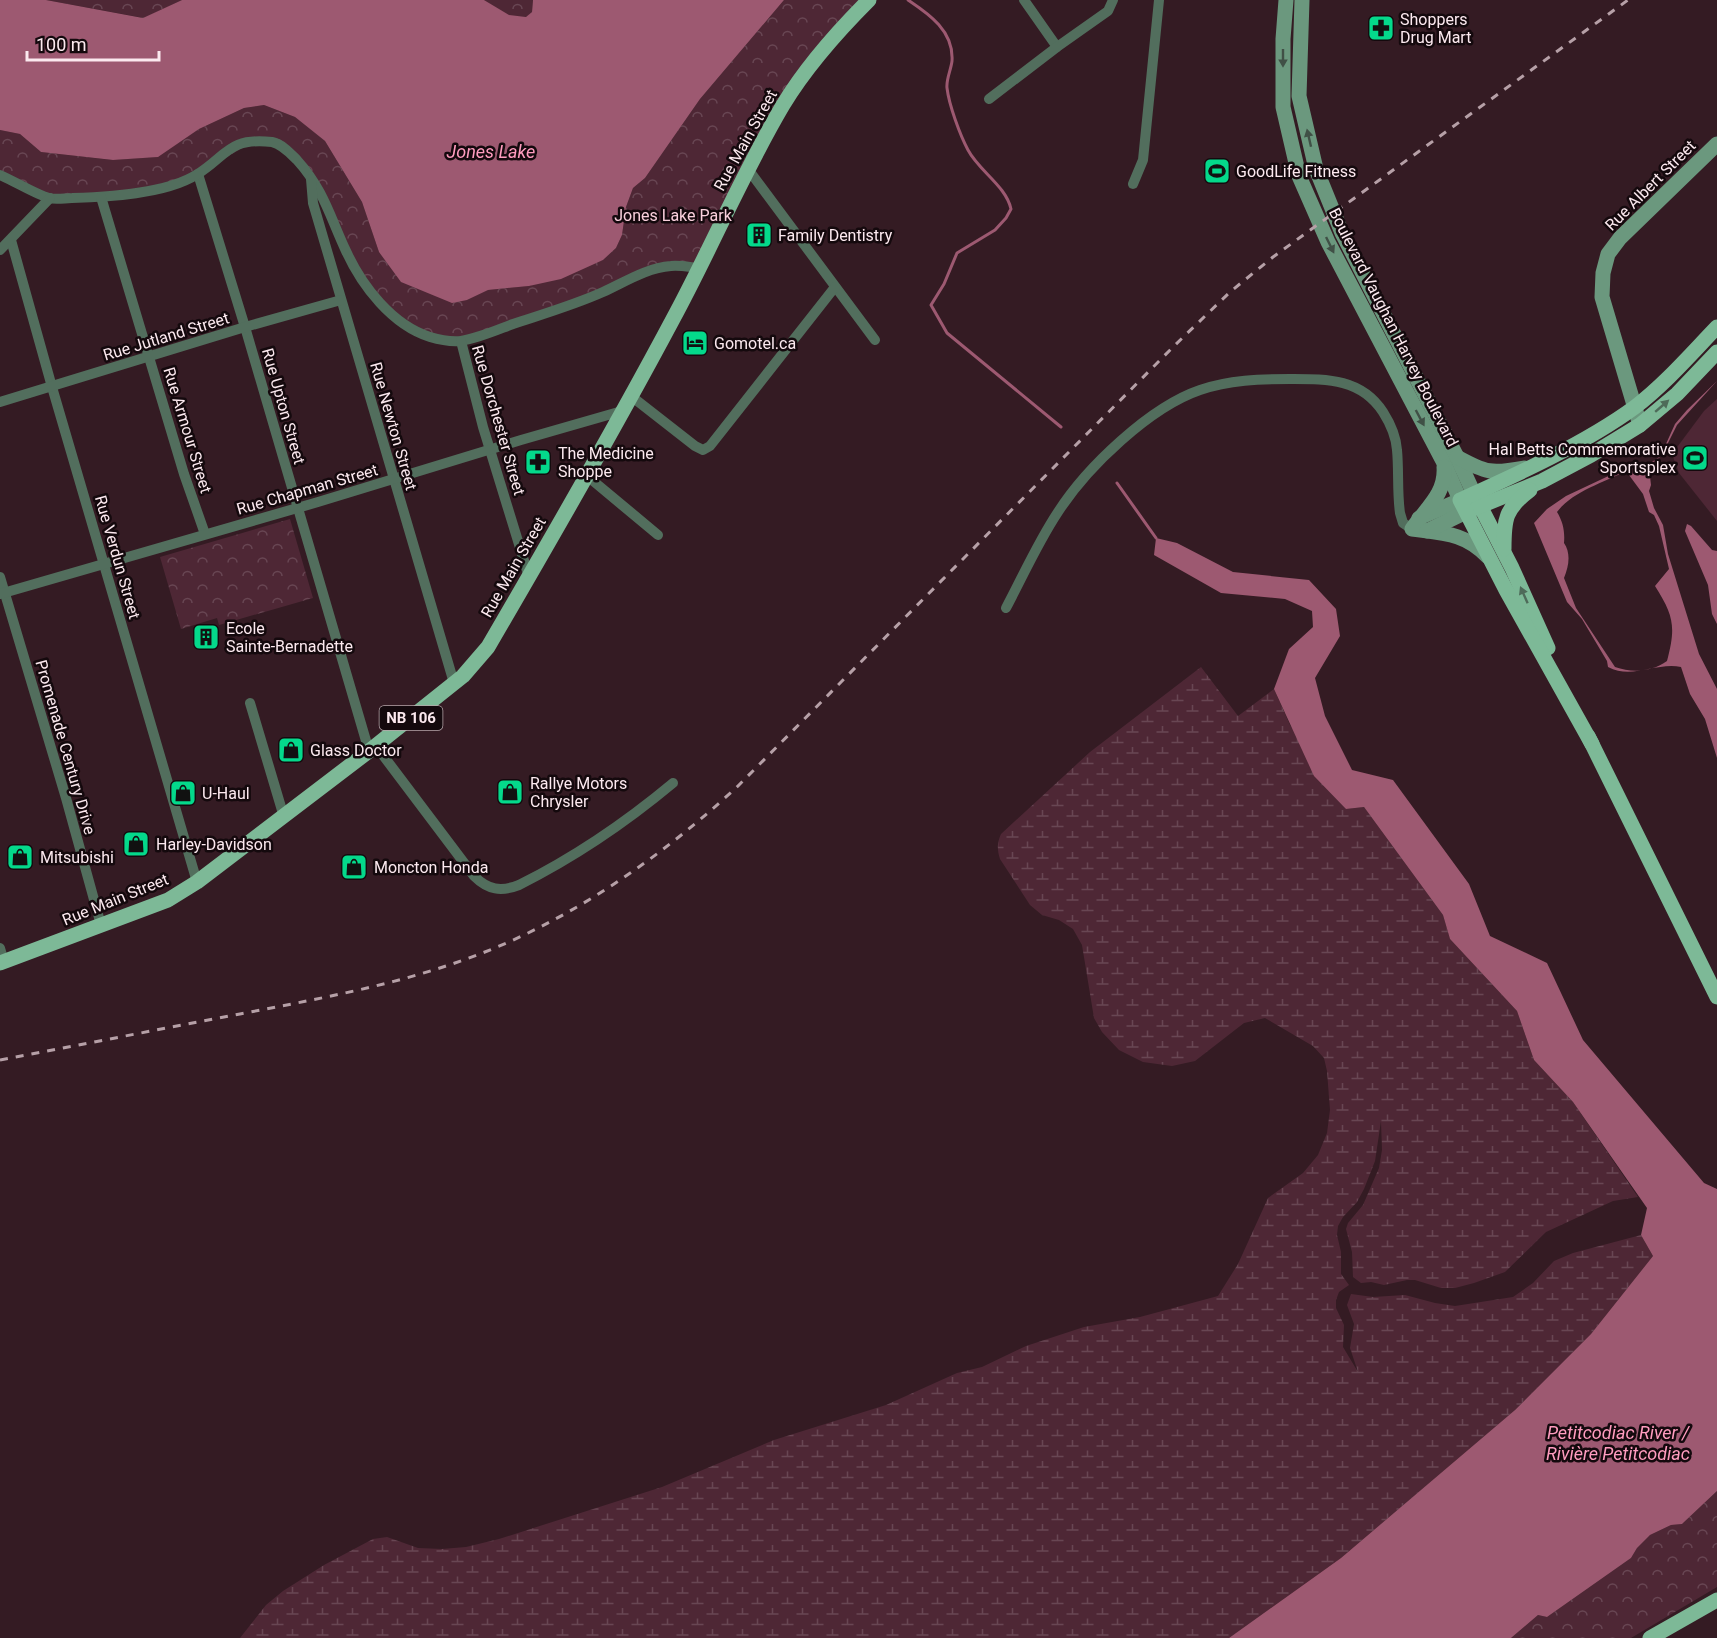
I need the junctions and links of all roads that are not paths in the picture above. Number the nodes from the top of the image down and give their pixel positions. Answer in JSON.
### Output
{"nodes":[{"id":1,"x":868,"y":0,"type":"edge"},
{"id":2,"x":1024,"y":0,"type":"edge"},
{"id":3,"x":1113,"y":0,"type":"edge"},
{"id":4,"x":1160,"y":0,"type":"edge"},
{"id":5,"x":1285,"y":1,"type":"edge"},
{"id":6,"x":1303,"y":3,"type":"edge"},
{"id":7,"x":1057,"y":47,"type":"junction"},
{"id":8,"x":989,"y":99,"type":"dead end"},
{"id":9,"x":1717,"y":144,"type":"edge"},
{"id":10,"x":748,"y":169,"type":"junction"},
{"id":11,"x":198,"y":174,"type":"junction"},
{"id":12,"x":0,"y":175,"type":"edge"},
{"id":13,"x":311,"y":176,"type":"junction"},
{"id":14,"x":1133,"y":184,"type":"dead end"},
{"id":15,"x":100,"y":197,"type":"junction"},
{"id":16,"x":50,"y":198,"type":"junction"},
{"id":17,"x":11,"y":240,"type":"junction"},
{"id":18,"x":0,"y":250,"type":"edge"},
{"id":19,"x":698,"y":268,"type":"junction"},
{"id":20,"x":836,"y":287,"type":"junction"},
{"id":21,"x":341,"y":300,"type":"junction"},
{"id":22,"x":245,"y":327,"type":"junction"},
{"id":23,"x":1717,"y":327,"type":"edge"},
{"id":24,"x":875,"y":340,"type":"dead end"},
{"id":25,"x":461,"y":341,"type":"junction"},
{"id":26,"x":1717,"y":352,"type":"edge"},
{"id":27,"x":150,"y":356,"type":"junction"},
{"id":28,"x":52,"y":387,"type":"junction"},
{"id":29,"x":631,"y":396,"type":"junction"},
{"id":30,"x":0,"y":402,"type":"edge"},
{"id":31,"x":1635,"y":407,"type":"junction"},
{"id":32,"x":622,"y":411,"type":"junction"},
{"id":33,"x":1640,"y":425,"type":"junction"},
{"id":34,"x":490,"y":449,"type":"junction"},
{"id":35,"x":1451,"y":460,"type":"junction"},
{"id":36,"x":1527,"y":468,"type":"junction"},
{"id":37,"x":586,"y":475,"type":"junction"},
{"id":38,"x":394,"y":479,"type":"junction"},
{"id":39,"x":1542,"y":481,"type":"junction"},
{"id":40,"x":1468,"y":498,"type":"junction"},
{"id":41,"x":297,"y":508,"type":"junction"},
{"id":42,"x":1420,"y":526,"type":"junction"},
{"id":43,"x":205,"y":534,"type":"junction"},
{"id":44,"x":658,"y":535,"type":"dead end"},
{"id":45,"x":1497,"y":556,"type":"junction"},
{"id":46,"x":105,"y":564,"type":"junction"},
{"id":47,"x":0,"y":577,"type":"edge"},
{"id":48,"x":529,"y":577,"type":"junction"},
{"id":49,"x":2,"y":594,"type":"edge"},
{"id":50,"x":1006,"y":608,"type":"dead end"},
{"id":51,"x":454,"y":683,"type":"junction"},
{"id":52,"x":250,"y":703,"type":"dead end"},
{"id":53,"x":373,"y":749,"type":"junction"},
{"id":54,"x":673,"y":783,"type":"dead end"},
{"id":55,"x":284,"y":817,"type":"junction"},
{"id":56,"x":197,"y":882,"type":"junction"},
{"id":57,"x":101,"y":925,"type":"junction"},
{"id":58,"x":1,"y":958,"type":"edge"},
{"id":59,"x":1717,"y":997,"type":"edge"},
{"id":60,"x":1717,"y":1600,"type":"edge"},
{"id":61,"x":1650,"y":1638,"type":"edge"}],
"edges":[{"from":1,"to":10,"type":"main road","name":"Rue Main Street","number":"NB 106"},
{"from":2,"to":7,"type":"street"},
{"from":3,"to":7,"type":"street"},
{"from":4,"to":14,"type":"street"},
{"from":5,"to":35,"type":"main road","name":"Boulevard Vaughan Harvey Boulevard","one_way":true},
{"from":35,"to":6,"type":"main road","name":"Boulevard Vaughan Harvey Boulevard","one_way":true},
{"from":7,"to":8,"type":"street"},
{"from":9,"to":31,"type":"main road","name":"Rue Albert Street"},
{"from":10,"to":19,"type":"main road","name":"Rue Main Street","number":"NB 106"},
{"from":10,"to":20,"type":"street"},
{"from":11,"to":13,"type":"street"},
{"from":11,"to":15,"type":"street"},
{"from":11,"to":22,"type":"street","name":"Rue Upton Street"},
{"from":12,"to":16,"type":"street"},
{"from":13,"to":21,"type":"street","name":"Rue Newton Street"},
{"from":13,"to":25,"type":"street"},
{"from":15,"to":16,"type":"street"},
{"from":15,"to":27,"type":"street","name":"Rue Armour Street"},
{"from":16,"to":17,"type":"street"},
{"from":17,"to":18,"type":"street"},
{"from":17,"to":28,"type":"street","name":"Rue Verdun Street"},
{"from":19,"to":25,"type":"street"},
{"from":19,"to":29,"type":"main road","name":"Rue Main Street","number":"NB 106"},
{"from":20,"to":24,"type":"street"},
{"from":20,"to":29,"type":"street"},
{"from":21,"to":22,"type":"street","name":"Rue Jutland Street"},
{"from":21,"to":38,"type":"street","name":"Rue Newton Street"},
{"from":22,"to":27,"type":"street","name":"Rue Jutland Street"},
{"from":22,"to":41,"type":"street","name":"Rue Upton Street"},
{"from":23,"to":31,"type":"main road"},
{"from":25,"to":34,"type":"street","name":"Rue Dorchester Street"},
{"from":33,"to":26,"type":"main road","one_way":true},
{"from":27,"to":28,"type":"street","name":"Rue Jutland Street"},
{"from":27,"to":43,"type":"street","name":"Rue Armour Street"},
{"from":28,"to":30,"type":"street","name":"Rue Jutland Street"},
{"from":28,"to":46,"type":"street","name":"Rue Verdun Street"},
{"from":29,"to":32,"type":"main road","name":"Rue Main Street","number":"NB 106"},
{"from":31,"to":33,"type":"main road","name":"Rue Albert Street"},
{"from":31,"to":36,"type":"main road"},
{"from":32,"to":34,"type":"street","name":"Rue Chapman Street"},
{"from":32,"to":37,"type":"main road","name":"Rue Main Street","number":"NB 106"},
{"from":33,"to":39,"type":"main road"},
{"from":34,"to":38,"type":"street","name":"Rue Chapman Street"},
{"from":34,"to":48,"type":"street","name":"Rue Dorchester Street"},
{"from":35,"to":36,"type":"main road"},
{"from":35,"to":40,"type":"main road","name":"Boulevard Vaughan Harvey Boulevard"},
{"from":35,"to":42,"type":"main road"},
{"from":36,"to":40,"type":"main road"},
{"from":37,"to":44,"type":"street"},
{"from":37,"to":48,"type":"main road","name":"Rue Main Street","number":"NB 106"},
{"from":38,"to":41,"type":"street","name":"Rue Chapman Street"},
{"from":38,"to":51,"type":"street","name":"Rue Newton Street"},
{"from":39,"to":40,"type":"main road"},
{"from":39,"to":45,"type":"main road"},
{"from":40,"to":42,"type":"main road"},
{"from":40,"to":45,"type":"main road","name":"Boulevard Vaughan Harvey Boulevard"},
{"from":41,"to":43,"type":"street","name":"Rue Chapman Street"},
{"from":41,"to":53,"type":"street","name":"Rue Upton Street"},
{"from":42,"to":45,"type":"main road"},
{"from":42,"to":50,"type":"street"},
{"from":43,"to":46,"type":"street","name":"Rue Chapman Street"},
{"from":45,"to":59,"type":"main road","name":"Boulevard Vaughan Harvey Boulevard"},
{"from":46,"to":49,"type":"street","name":"Rue Chapman Street"},
{"from":46,"to":56,"type":"street","name":"Rue Verdun Street"},
{"from":47,"to":49,"type":"street","name":"Promenade Century Drive"},
{"from":48,"to":51,"type":"main road","name":"Rue Main Street","number":"NB 106"},
{"from":49,"to":57,"type":"street","name":"Promenade Century Drive"},
{"from":51,"to":53,"type":"main road","name":"Rue Main Street","number":"NB 106"},
{"from":52,"to":55,"type":"street"},
{"from":53,"to":54,"type":"street"},
{"from":53,"to":55,"type":"main road","name":"Rue Main Street","number":"NB 106"},
{"from":55,"to":56,"type":"main road","name":"Rue Main Street","number":"NB 106"},
{"from":56,"to":57,"type":"main road","name":"Rue Main Street","number":"NB 106"},
{"from":57,"to":58,"type":"main road","name":"Rue Main Street","number":"NB 106"},
{"from":60,"to":61,"type":"main road"}]}
